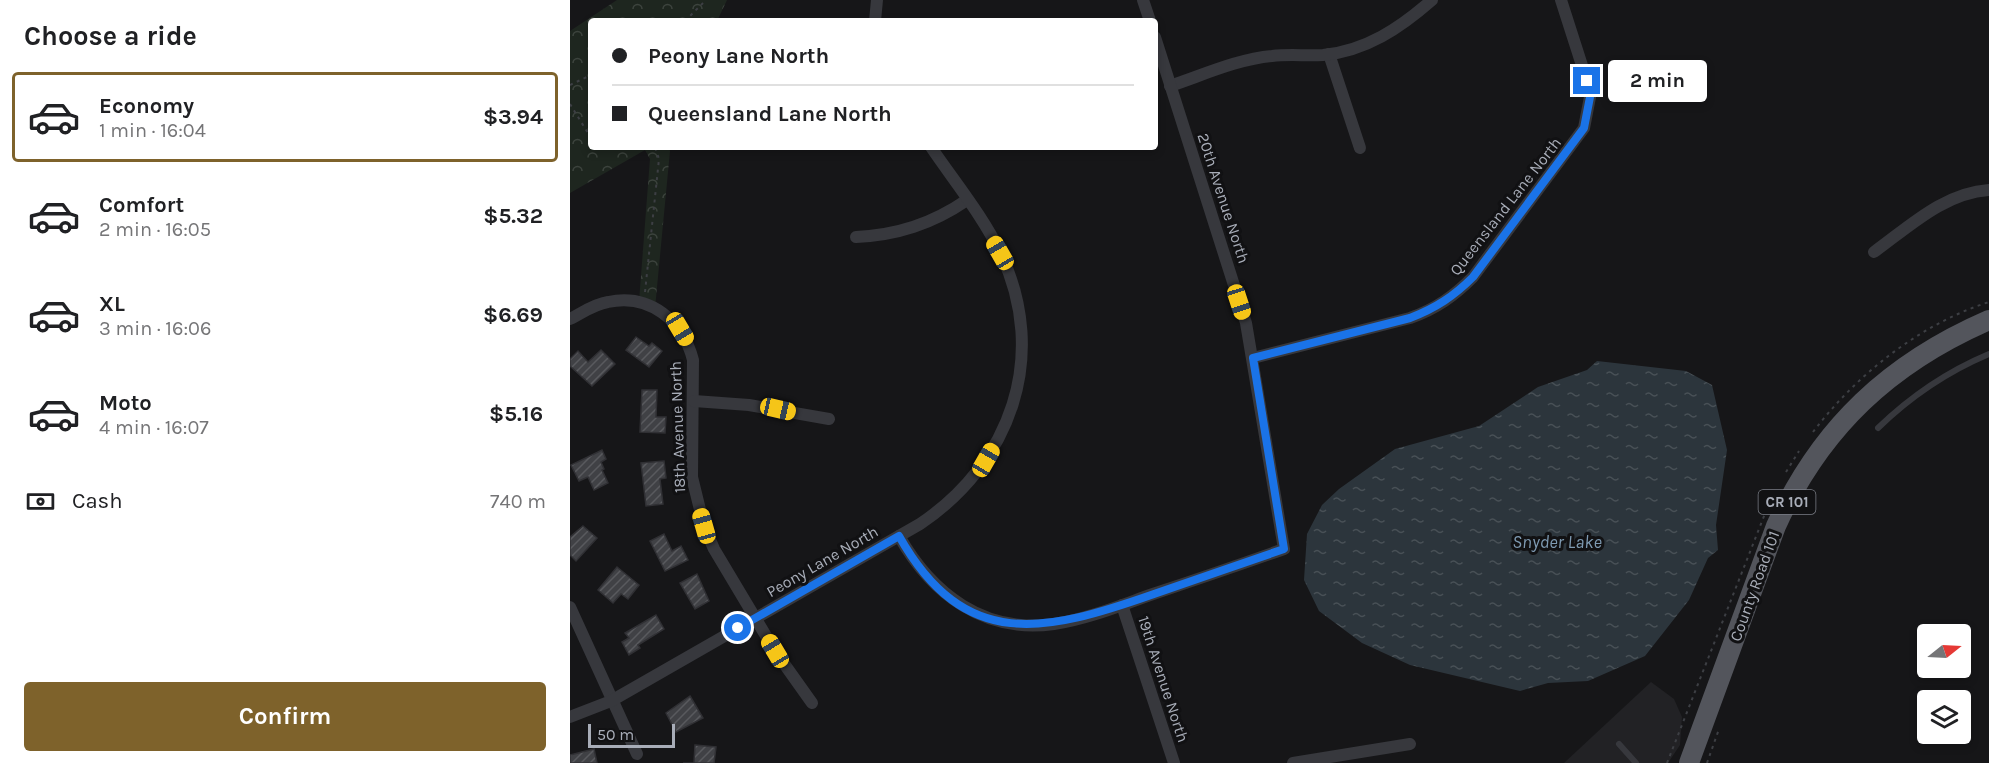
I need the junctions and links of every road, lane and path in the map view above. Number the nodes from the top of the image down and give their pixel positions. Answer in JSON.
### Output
{"nodes":[{"id":1,"x":706,"y":0,"type":"edge"},
{"id":2,"x":877,"y":0,"type":"edge"},
{"id":3,"x":1143,"y":0,"type":"edge"},
{"id":4,"x":1432,"y":0,"type":"edge"},
{"id":5,"x":1561,"y":0,"type":"edge"},
{"id":6,"x":688,"y":18,"type":"edge"},
{"id":7,"x":875,"y":18,"type":"edge"},
{"id":8,"x":1149,"y":18,"type":"edge"},
{"id":9,"x":1158,"y":47,"type":"edge"},
{"id":10,"x":1329,"y":54,"type":"junction"},
{"id":11,"x":588,"y":77,"type":"edge"},
{"id":12,"x":570,"y":85,"type":"edge"},
{"id":13,"x":1170,"y":86,"type":"junction"},
{"id":14,"x":570,"y":104,"type":"edge"},
{"id":15,"x":588,"y":133,"type":"edge"},
{"id":16,"x":1360,"y":148,"type":"dead end"},
{"id":17,"x":656,"y":150,"type":"edge"},
{"id":18,"x":933,"y":150,"type":"edge"},
{"id":19,"x":1989,"y":190,"type":"edge"},
{"id":20,"x":967,"y":200,"type":"junction"},
{"id":21,"x":856,"y":237,"type":"dead end"},
{"id":22,"x":1874,"y":252,"type":"dead end"},
{"id":23,"x":649,"y":306,"type":"junction"},
{"id":24,"x":570,"y":319,"type":"edge"},
{"id":25,"x":1989,"y":320,"type":"edge"},
{"id":26,"x":1989,"y":354,"type":"edge"},
{"id":27,"x":1253,"y":358,"type":"junction"},
{"id":28,"x":694,"y":400,"type":"junction"},
{"id":29,"x":829,"y":419,"type":"dead end"},
{"id":30,"x":1878,"y":428,"type":"dead end"},
{"id":31,"x":899,"y":536,"type":"junction"},
{"id":32,"x":1284,"y":549,"type":"joint"},
{"id":33,"x":1122,"y":605,"type":"junction"},
{"id":34,"x":570,"y":607,"type":"edge"},
{"id":35,"x":754,"y":618,"type":"junction"},
{"id":36,"x":611,"y":701,"type":"junction"},
{"id":37,"x":812,"y":703,"type":"dead end"},
{"id":38,"x":570,"y":717,"type":"edge"},
{"id":39,"x":1721,"y":723,"type":"dead end"},
{"id":40,"x":1410,"y":744,"type":"dead end"},
{"id":41,"x":1619,"y":744,"type":"dead end"},
{"id":42,"x":637,"y":754,"type":"dead end"},
{"id":43,"x":1174,"y":763,"type":"edge"},
{"id":44,"x":1293,"y":763,"type":"edge"},
{"id":45,"x":1636,"y":763,"type":"edge"},
{"id":46,"x":1689,"y":763,"type":"edge"},
{"id":47,"x":1707,"y":763,"type":"edge"}],
"edges":[{"from":1,"to":6,"type":"path"},
{"from":2,"to":7,"type":"street"},
{"from":3,"to":8,"type":"street"},
{"from":4,"to":10,"type":"street"},
{"from":5,"to":27,"type":"street","name":"Queensland Lane North"},
{"from":9,"to":13,"type":"street","name":"20th Avenue North"},
{"from":10,"to":13,"type":"street"},
{"from":10,"to":16,"type":"street"},
{"from":11,"to":12,"type":"path"},
{"from":13,"to":27,"type":"street","name":"20th Avenue North"},
{"from":14,"to":15,"type":"path"},
{"from":17,"to":23,"type":"path"},
{"from":18,"to":20,"type":"street"},
{"from":19,"to":22,"type":"street"},
{"from":20,"to":21,"type":"street"},
{"from":20,"to":31,"type":"street"},
{"from":23,"to":24,"type":"street"},
{"from":23,"to":28,"type":"street","name":"18th Avenue North"},
{"from":25,"to":46,"type":"main road","name":"County Road 101","number":"CR 101"},
{"from":26,"to":30,"type":"lane"},
{"from":27,"to":32,"type":"street","name":"20th Avenue North"},
{"from":28,"to":29,"type":"street"},
{"from":28,"to":35,"type":"street","name":"18th Avenue North"},
{"from":31,"to":33,"type":"street","name":"Peony Lane North"},
{"from":31,"to":35,"type":"street","name":"Peony Lane North"},
{"from":32,"to":33,"type":"street","name":"Peony Lane North"},
{"from":33,"to":43,"type":"street","name":"19th Avenue North"},
{"from":34,"to":36,"type":"street"},
{"from":35,"to":36,"type":"street","name":"Peony Lane North"},
{"from":35,"to":37,"type":"street","name":"18th Avenue North"},
{"from":36,"to":38,"type":"street","name":"Peony Lane North"},
{"from":36,"to":42,"type":"street"},
{"from":39,"to":47,"type":"path"},
{"from":40,"to":44,"type":"street"},
{"from":41,"to":45,"type":"lane"}]}
